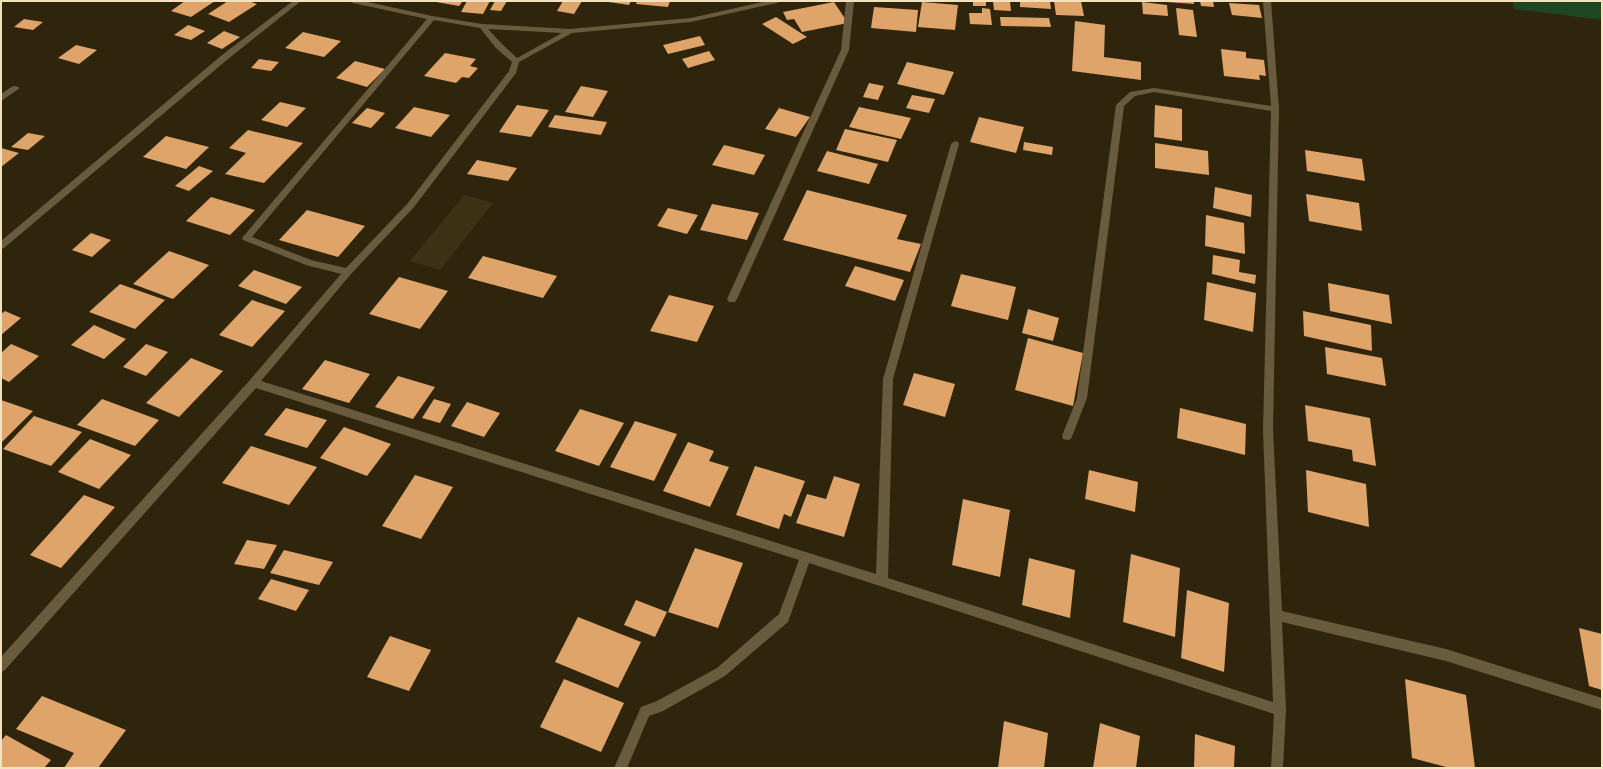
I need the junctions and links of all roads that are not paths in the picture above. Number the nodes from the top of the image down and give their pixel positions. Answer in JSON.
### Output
{"nodes":[{"id":1,"x":297,"y":1,"type":"edge"},
{"id":2,"x":353,"y":1,"type":"edge"},
{"id":3,"x":777,"y":1,"type":"edge"},
{"id":4,"x":850,"y":1,"type":"edge"},
{"id":5,"x":1268,"y":1,"type":"edge"},
{"id":6,"x":763,"y":3,"type":"edge"},
{"id":7,"x":432,"y":18,"type":"junction"},
{"id":8,"x":482,"y":26,"type":"junction"},
{"id":9,"x":570,"y":31,"type":"junction"},
{"id":10,"x":516,"y":61,"type":"junction"},
{"id":11,"x":16,"y":88,"type":"dead end"},
{"id":12,"x":1,"y":98,"type":"edge"},
{"id":13,"x":1275,"y":109,"type":"junction"},
{"id":14,"x":955,"y":144,"type":"dead end"},
{"id":15,"x":1,"y":246,"type":"edge"},
{"id":16,"x":348,"y":272,"type":"junction"},
{"id":17,"x":732,"y":298,"type":"dead end"},
{"id":18,"x":254,"y":383,"type":"junction"},
{"id":19,"x":1067,"y":436,"type":"dead end"},
{"id":20,"x":806,"y":557,"type":"junction"},
{"id":21,"x":882,"y":582,"type":"junction"},
{"id":22,"x":1276,"y":615,"type":"junction"},
{"id":23,"x":3,"y":661,"type":"edge"},
{"id":24,"x":1602,"y":704,"type":"edge"},
{"id":25,"x":1280,"y":710,"type":"junction"},
{"id":26,"x":620,"y":768,"type":"edge"},
{"id":27,"x":1278,"y":768,"type":"edge"}],
"edges":[{"from":1,"to":15,"type":"street"},
{"from":2,"to":7,"type":"street"},
{"from":3,"to":6,"type":"street"},
{"from":4,"to":17,"type":"street"},
{"from":5,"to":13,"type":"street"},
{"from":6,"to":9,"type":"street"},
{"from":7,"to":8,"type":"street"},
{"from":7,"to":16,"type":"street"},
{"from":8,"to":9,"type":"street"},
{"from":8,"to":10,"type":"street"},
{"from":9,"to":10,"type":"street"},
{"from":10,"to":16,"type":"street"},
{"from":11,"to":12,"type":"street"},
{"from":13,"to":19,"type":"street"},
{"from":13,"to":22,"type":"street"},
{"from":14,"to":21,"type":"street"},
{"from":16,"to":18,"type":"street"},
{"from":18,"to":20,"type":"street"},
{"from":18,"to":23,"type":"street"},
{"from":20,"to":21,"type":"street"},
{"from":20,"to":26,"type":"street"},
{"from":21,"to":25,"type":"street"},
{"from":22,"to":24,"type":"street"},
{"from":22,"to":25,"type":"street"},
{"from":25,"to":27,"type":"street"}]}
